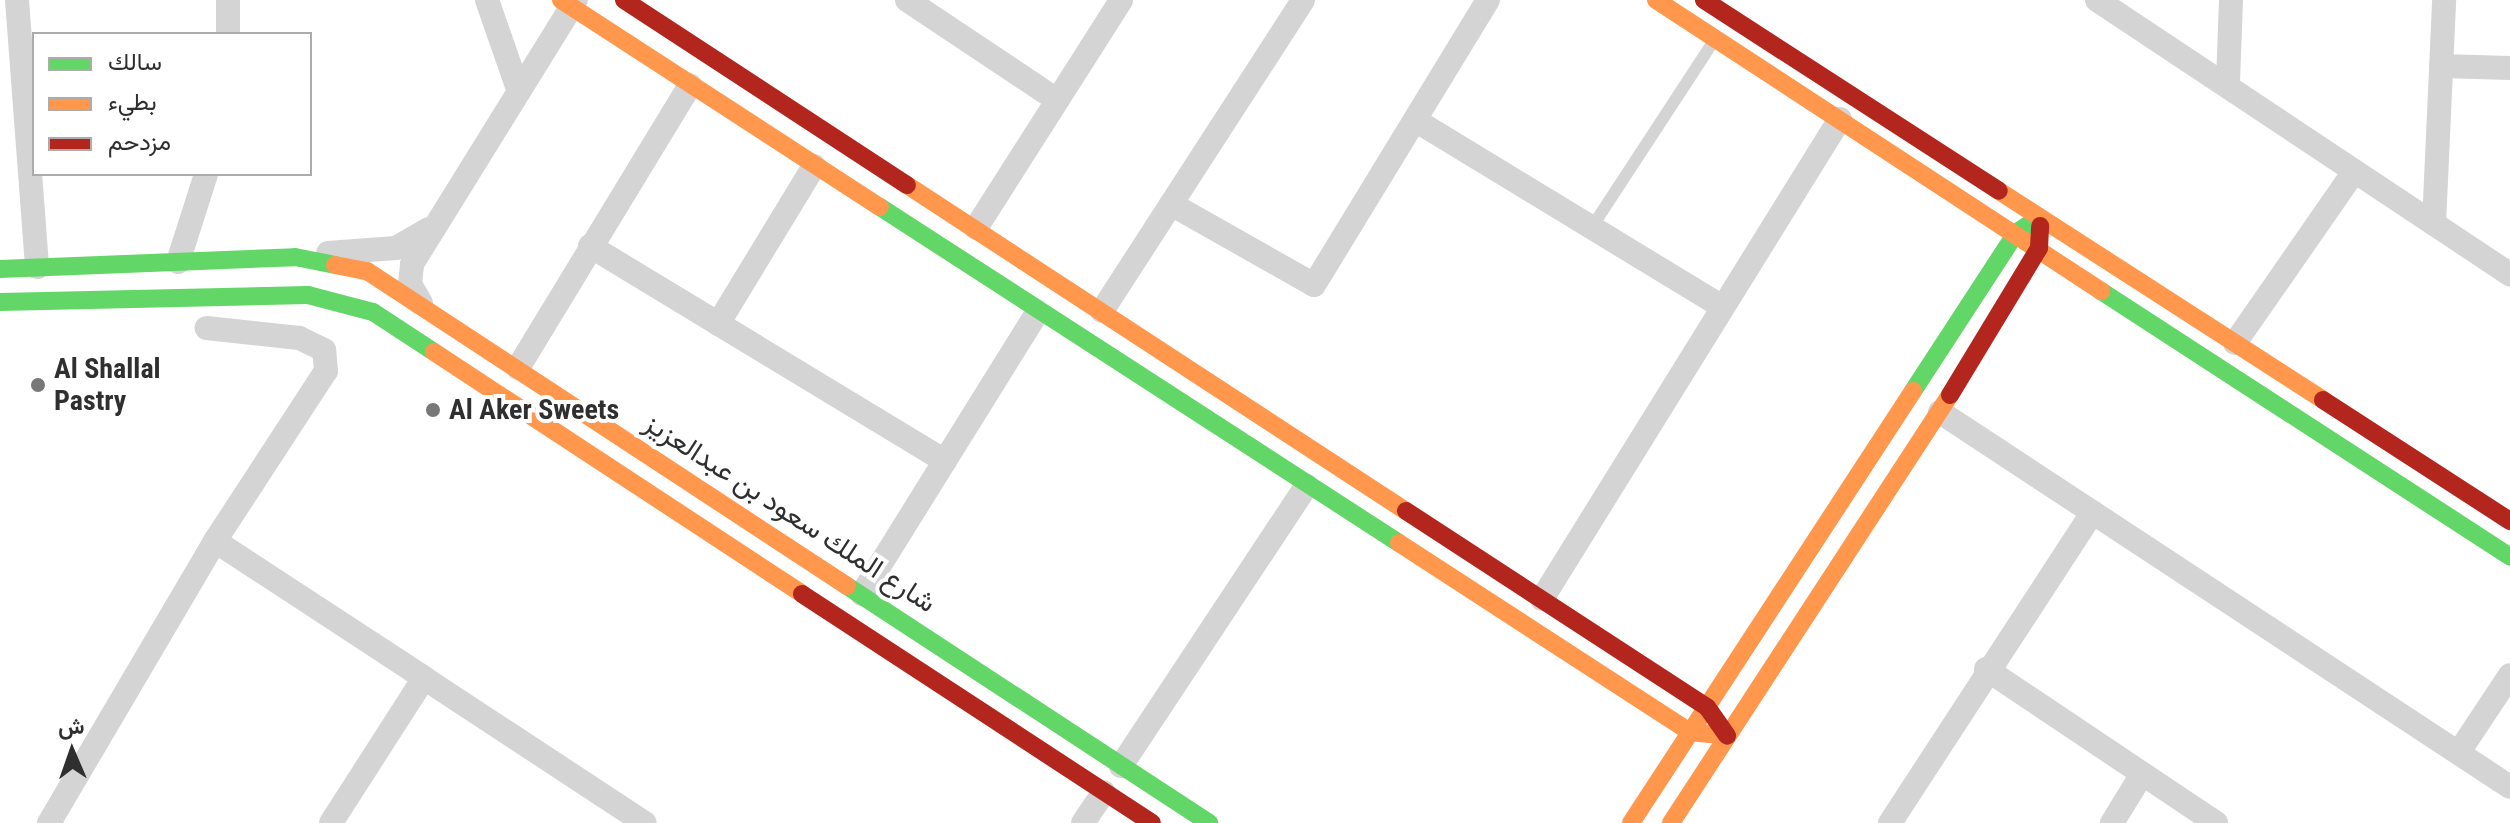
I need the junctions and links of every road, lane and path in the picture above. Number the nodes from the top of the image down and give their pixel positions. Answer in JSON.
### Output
{"nodes":[{"id":1,"x":17,"y":0,"type":"edge"},
{"id":2,"x":228,"y":0,"type":"edge"},
{"id":3,"x":487,"y":0,"type":"edge"},
{"id":4,"x":624,"y":0,"type":"edge"},
{"id":5,"x":907,"y":0,"type":"edge"},
{"id":6,"x":1121,"y":0,"type":"edge"},
{"id":7,"x":1303,"y":0,"type":"edge"},
{"id":8,"x":1488,"y":0,"type":"edge"},
{"id":9,"x":1656,"y":0,"type":"edge"},
{"id":10,"x":1704,"y":0,"type":"edge"},
{"id":11,"x":2097,"y":0,"type":"edge"},
{"id":12,"x":2231,"y":0,"type":"edge"},
{"id":13,"x":2444,"y":0,"type":"edge"},
{"id":14,"x":570,"y":2,"type":"edge"},
{"id":15,"x":1734,"y":8,"type":"edge"},
{"id":16,"x":945,"y":10,"type":"edge"},
{"id":17,"x":228,"y":32,"type":"edge"},
{"id":18,"x":1715,"y":38,"type":"junction"},
{"id":19,"x":2441,"y":66,"type":"junction"},
{"id":20,"x":2510,"y":68,"type":"edge"},
{"id":21,"x":2228,"y":82,"type":"junction"},
{"id":22,"x":690,"y":85,"type":"junction"},
{"id":23,"x":519,"y":92,"type":"junction"},
{"id":24,"x":1057,"y":100,"type":"junction"},
{"id":25,"x":1840,"y":119,"type":"junction"},
{"id":26,"x":1415,"y":120,"type":"junction"},
{"id":27,"x":814,"y":166,"type":"junction"},
{"id":28,"x":2354,"y":172,"type":"junction"},
{"id":29,"x":205,"y":176,"type":"edge"},
{"id":30,"x":1171,"y":204,"type":"junction"},
{"id":31,"x":2041,"y":217,"type":"junction"},
{"id":32,"x":2434,"y":224,"type":"junction"},
{"id":33,"x":433,"y":225,"type":"junction"},
{"id":34,"x":1592,"y":227,"type":"junction"},
{"id":35,"x":976,"y":228,"type":"junction"},
{"id":36,"x":2016,"y":233,"type":"junction"},
{"id":37,"x":590,"y":246,"type":"junction"},
{"id":38,"x":2039,"y":248,"type":"junction"},
{"id":39,"x":295,"y":257,"type":"junction"},
{"id":40,"x":178,"y":262,"type":"junction"},
{"id":41,"x":37,"y":267,"type":"junction"},
{"id":42,"x":0,"y":269,"type":"edge"},
{"id":43,"x":2510,"y":274,"type":"edge"},
{"id":44,"x":0,"y":302,"type":"edge"},
{"id":45,"x":421,"y":303,"type":"junction"},
{"id":46,"x":1723,"y":307,"type":"junction"},
{"id":47,"x":1102,"y":311,"type":"junction"},
{"id":48,"x":1037,"y":313,"type":"junction"},
{"id":49,"x":718,"y":324,"type":"junction"},
{"id":50,"x":207,"y":328,"type":"dead end"},
{"id":51,"x":2235,"y":343,"type":"junction"},
{"id":52,"x":518,"y":368,"type":"junction"},
{"id":53,"x":1940,"y":412,"type":"junction"},
{"id":54,"x":945,"y":461,"type":"junction"},
{"id":55,"x":1306,"y":486,"type":"junction"},
{"id":56,"x":655,"y":502,"type":"junction"},
{"id":57,"x":2093,"y":512,"type":"junction"},
{"id":58,"x":2510,"y":521,"type":"edge"},
{"id":59,"x":215,"y":541,"type":"junction"},
{"id":60,"x":2510,"y":557,"type":"edge"},
{"id":61,"x":815,"y":564,"type":"junction"},
{"id":62,"x":862,"y":594,"type":"junction"},
{"id":63,"x":1542,"y":599,"type":"junction"},
{"id":64,"x":1986,"y":669,"type":"junction"},
{"id":65,"x":2510,"y":675,"type":"edge"},
{"id":66,"x":424,"y":678,"type":"junction"},
{"id":67,"x":1707,"y":707,"type":"junction"},
{"id":68,"x":1690,"y":732,"type":"junction"},
{"id":69,"x":1727,"y":736,"type":"junction"},
{"id":70,"x":2459,"y":752,"type":"junction"},
{"id":71,"x":1121,"y":766,"type":"junction"},
{"id":72,"x":2142,"y":774,"type":"junction"},
{"id":73,"x":2510,"y":787,"type":"edge"},
{"id":74,"x":1104,"y":792,"type":"junction"},
{"id":75,"x":49,"y":823,"type":"edge"},
{"id":76,"x":331,"y":823,"type":"edge"},
{"id":77,"x":645,"y":823,"type":"edge"},
{"id":78,"x":1083,"y":823,"type":"edge"},
{"id":79,"x":1152,"y":823,"type":"edge"},
{"id":80,"x":1209,"y":823,"type":"edge"},
{"id":81,"x":1631,"y":823,"type":"edge"},
{"id":82,"x":1671,"y":823,"type":"edge"},
{"id":83,"x":1890,"y":823,"type":"edge"},
{"id":84,"x":2112,"y":823,"type":"edge"},
{"id":85,"x":2216,"y":823,"type":"edge"}],
"edges":[{"from":1,"to":41,"type":"street"},
{"from":2,"to":17,"type":"street"},
{"from":3,"to":23,"type":"street"},
{"from":4,"to":35,"type":"street"},
{"from":5,"to":16,"type":"street"},
{"from":6,"to":24,"type":"street"},
{"from":7,"to":30,"type":"street"},
{"from":8,"to":26,"type":"street"},
{"from":9,"to":18,"type":"street"},
{"from":10,"to":15,"type":"street"},
{"from":11,"to":21,"type":"street"},
{"from":12,"to":21,"type":"street"},
{"from":13,"to":19,"type":"street"},
{"from":14,"to":22,"type":"street"},
{"from":14,"to":23,"type":"street"},
{"from":15,"to":31,"type":"street"},
{"from":16,"to":24,"type":"street"},
{"from":18,"to":25,"type":"street"},
{"from":18,"to":34,"type":"lane"},
{"from":19,"to":20,"type":"street"},
{"from":19,"to":32,"type":"street"},
{"from":21,"to":28,"type":"street"},
{"from":22,"to":27,"type":"street"},
{"from":22,"to":37,"type":"street"},
{"from":23,"to":33,"type":"street"},
{"from":24,"to":35,"type":"street"},
{"from":25,"to":36,"type":"street"},
{"from":25,"to":46,"type":"street"},
{"from":26,"to":30,"type":"street"},
{"from":26,"to":34,"type":"street"},
{"from":27,"to":48,"type":"street"},
{"from":27,"to":49,"type":"street"},
{"from":28,"to":32,"type":"street"},
{"from":28,"to":51,"type":"street"},
{"from":29,"to":40,"type":"street"},
{"from":30,"to":47,"type":"street"},
{"from":31,"to":36,"type":"street"},
{"from":31,"to":38,"type":"street"},
{"from":31,"to":51,"type":"street"},
{"from":32,"to":43,"type":"street"},
{"from":33,"to":39,"type":"street"},
{"from":33,"to":45,"type":"street"},
{"from":34,"to":46,"type":"street"},
{"from":35,"to":47,"type":"street"},
{"from":36,"to":38,"type":"street"},
{"from":36,"to":67,"type":"street"},
{"from":37,"to":49,"type":"street"},
{"from":37,"to":52,"type":"street"},
{"from":38,"to":53,"type":"street"},
{"from":38,"to":60,"type":"street"},
{"from":39,"to":40,"type":"street","name":"شارع الملك سعود بن عبدالعزيز"},
{"from":39,"to":45,"type":"street","name":"شارع الملك سعود بن عبدالعزيز"},
{"from":40,"to":41,"type":"street","name":"شارع الملك سعود بن عبدالعزيز"},
{"from":41,"to":42,"type":"street","name":"شارع الملك سعود بن عبدالعزيز"},
{"from":44,"to":56,"type":"street"},
{"from":45,"to":52,"type":"street","name":"شارع الملك سعود بن عبدالعزيز"},
{"from":46,"to":63,"type":"street"},
{"from":47,"to":63,"type":"street"},
{"from":48,"to":54,"type":"street"},
{"from":48,"to":55,"type":"street"},
{"from":49,"to":54,"type":"street"},
{"from":50,"to":59,"type":"street"},
{"from":51,"to":58,"type":"street"},
{"from":52,"to":61,"type":"street","name":"شارع الملك سعود بن عبدالعزيز"},
{"from":53,"to":57,"type":"street"},
{"from":53,"to":69,"type":"street"},
{"from":54,"to":62,"type":"street"},
{"from":55,"to":68,"type":"street"},
{"from":55,"to":71,"type":"street"},
{"from":56,"to":61,"type":"street"},
{"from":56,"to":74,"type":"street"},
{"from":57,"to":64,"type":"street"},
{"from":57,"to":70,"type":"street"},
{"from":59,"to":66,"type":"street"},
{"from":59,"to":75,"type":"street"},
{"from":61,"to":62,"type":"street","name":"شارع الملك سعود بن عبدالعزيز"},
{"from":62,"to":71,"type":"street","name":"شارع الملك سعود بن عبدالعزيز"},
{"from":63,"to":67,"type":"street"},
{"from":64,"to":72,"type":"street"},
{"from":64,"to":83,"type":"street"},
{"from":65,"to":70,"type":"street"},
{"from":66,"to":76,"type":"street"},
{"from":66,"to":77,"type":"street"},
{"from":67,"to":68,"type":"street"},
{"from":67,"to":69,"type":"street"},
{"from":68,"to":69,"type":"street"},
{"from":68,"to":81,"type":"street"},
{"from":69,"to":82,"type":"street"},
{"from":70,"to":73,"type":"street"},
{"from":71,"to":80,"type":"street","name":"شارع الملك سعود بن عبدالعزيز"},
{"from":72,"to":84,"type":"street"},
{"from":72,"to":85,"type":"street"},
{"from":74,"to":78,"type":"street"},
{"from":74,"to":79,"type":"street"}]}
